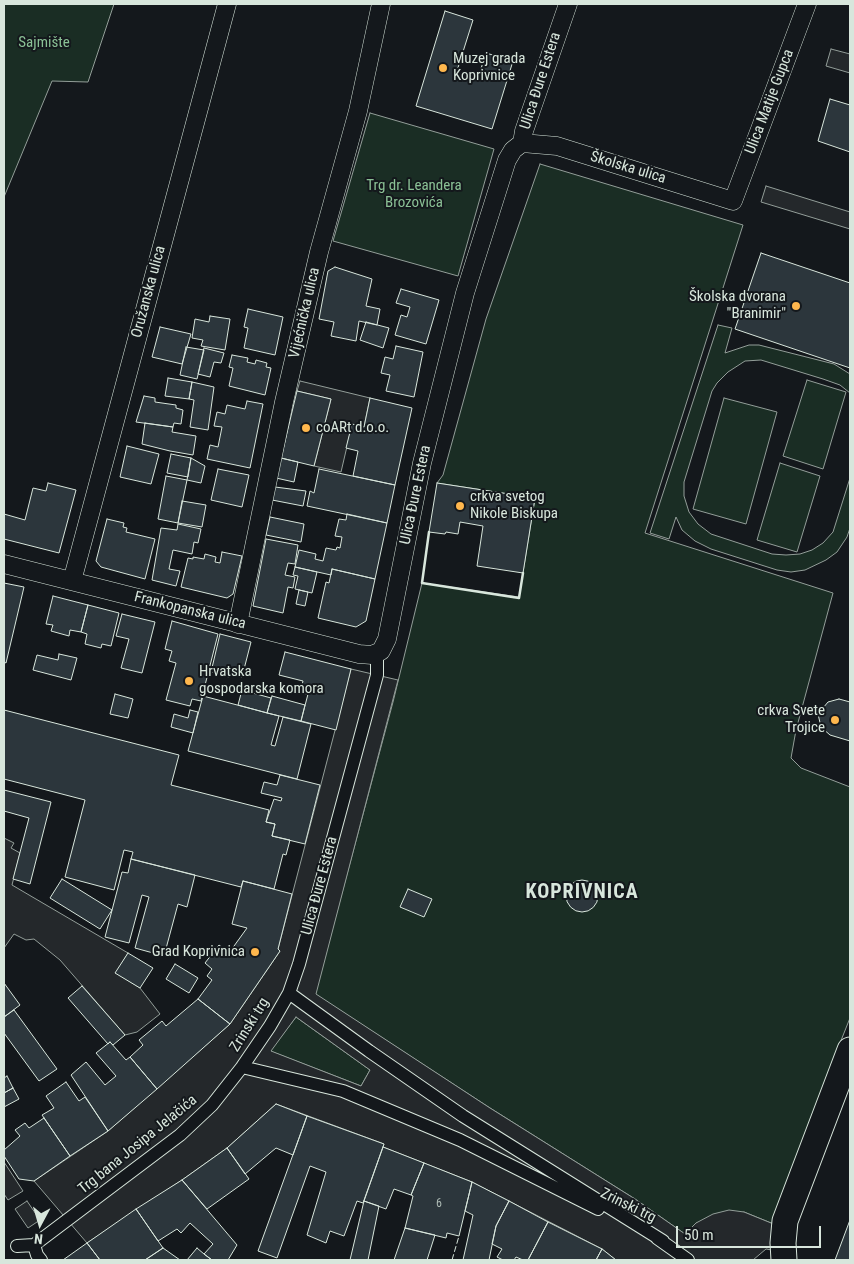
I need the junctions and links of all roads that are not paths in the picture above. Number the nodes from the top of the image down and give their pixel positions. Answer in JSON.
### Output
{"nodes":[{"id":1,"x":227,"y":4,"type":"edge"},
{"id":2,"x":381,"y":4,"type":"edge"},
{"id":3,"x":568,"y":4,"type":"edge"},
{"id":4,"x":807,"y":4,"type":"edge"},
{"id":5,"x":522,"y":142,"type":"junction"},
{"id":6,"x":733,"y":201,"type":"joint"},
{"id":7,"x":4,"y":564,"type":"edge"},
{"id":8,"x":72,"y":581,"type":"junction"},
{"id":9,"x":238,"y":624,"type":"junction"},
{"id":10,"x":378,"y":654,"type":"junction"},
{"id":11,"x":289,"y":994,"type":"junction"},
{"id":12,"x":850,"y":1050,"type":"edge"},
{"id":13,"x":242,"y":1067,"type":"junction"},
{"id":14,"x":663,"y":1241,"type":"junction"},
{"id":15,"x":17,"y":1246,"type":"dead end"},
{"id":16,"x":34,"y":1246,"type":"junction"},
{"id":17,"x":41,"y":1260,"type":"edge"},
{"id":18,"x":688,"y":1260,"type":"edge"},
{"id":19,"x":784,"y":1260,"type":"edge"}],
"edges":[{"from":1,"to":8,"type":"street","name":"Oružanska ulica"},
{"from":2,"to":9,"type":"street","name":"Vijećnička ulica"},
{"from":3,"to":5,"type":"street","name":"Ulica Đure Estera"},
{"from":4,"to":6,"type":"street","name":"Ulica Matije Gupca"},
{"from":5,"to":6,"type":"street","name":"Školska ulica"},
{"from":5,"to":10,"type":"street","name":"Ulica Đure Estera"},
{"from":7,"to":8,"type":"street","name":"Frankopanska ulica"},
{"from":8,"to":9,"type":"street","name":"Frankopanska ulica"},
{"from":9,"to":10,"type":"street","name":"Frankopanska ulica"},
{"from":10,"to":11,"type":"street","name":"Ulica Đure Estera"},
{"from":11,"to":13,"type":"street","name":"Zrinski trg"},
{"from":11,"to":14,"type":"street","name":"Zrinski trg"},
{"from":12,"to":19,"type":"main road"},
{"from":13,"to":14,"type":"street","name":"Zrinski trg"},
{"from":13,"to":16,"type":"street","name":"Trg bana Josipa Jelačića"},
{"from":14,"to":18,"type":"street","name":"Zrinski trg"},
{"from":15,"to":16,"type":"street"},
{"from":16,"to":17,"type":"street"}]}
